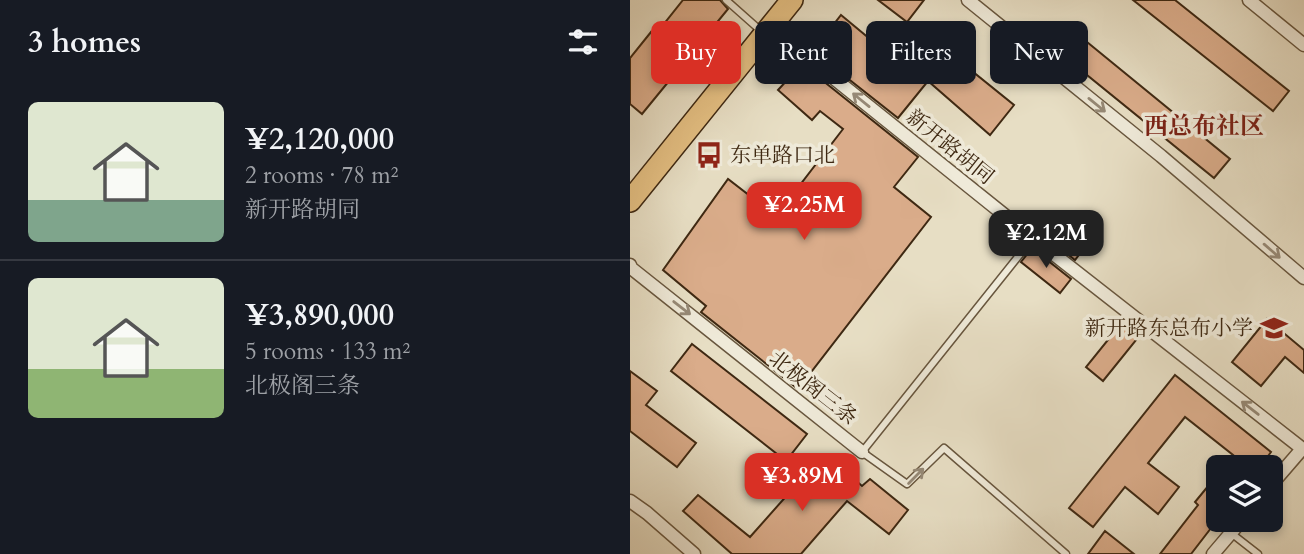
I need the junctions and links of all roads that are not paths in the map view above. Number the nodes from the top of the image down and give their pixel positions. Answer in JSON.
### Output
{"nodes":[{"id":1,"x":726,"y":0,"type":"edge"},
{"id":2,"x":792,"y":0,"type":"edge"},
{"id":3,"x":968,"y":0,"type":"edge"},
{"id":4,"x":1249,"y":0,"type":"edge"},
{"id":5,"x":775,"y":21,"type":"edge"},
{"id":6,"x":755,"y":22,"type":"edge"},
{"id":7,"x":1304,"y":45,"type":"edge"},
{"id":8,"x":755,"y":46,"type":"edge"},
{"id":9,"x":835,"y":84,"type":"edge"},
{"id":10,"x":630,"y":201,"type":"edge"},
{"id":11,"x":1033,"y":238,"type":"junction"},
{"id":12,"x":630,"y":265,"type":"edge"},
{"id":13,"x":1304,"y":278,"type":"edge"},
{"id":14,"x":1303,"y":450,"type":"edge"},
{"id":15,"x":862,"y":452,"type":"junction"},
{"id":16,"x":1283,"y":472,"type":"edge"},
{"id":17,"x":630,"y":501,"type":"edge"},
{"id":18,"x":1231,"y":533,"type":"joint"},
{"id":19,"x":694,"y":554,"type":"edge"},
{"id":20,"x":1066,"y":554,"type":"edge"},
{"id":21,"x":1213,"y":554,"type":"edge"},
{"id":22,"x":1258,"y":554,"type":"edge"}],
"edges":[{"from":1,"to":6,"type":"lane"},
{"from":2,"to":5,"type":"main road"},
{"from":3,"to":13,"type":"street","one_way":true},
{"from":4,"to":7,"type":"street"},
{"from":8,"to":10,"type":"main road"},
{"from":11,"to":9,"type":"street","name":"新开路胡同","one_way":true},
{"from":14,"to":11,"type":"street","name":"新开路胡同","one_way":true},
{"from":11,"to":15,"type":"lane"},
{"from":12,"to":15,"type":"street","name":"北极阁三条","one_way":true},
{"from":14,"to":16,"type":"street"},
{"from":15,"to":20,"type":"lane","name":"北极阁三条","one_way":true},
{"from":17,"to":19,"type":"street"},
{"from":18,"to":21,"type":"street"},
{"from":18,"to":22,"type":"lane"}]}
